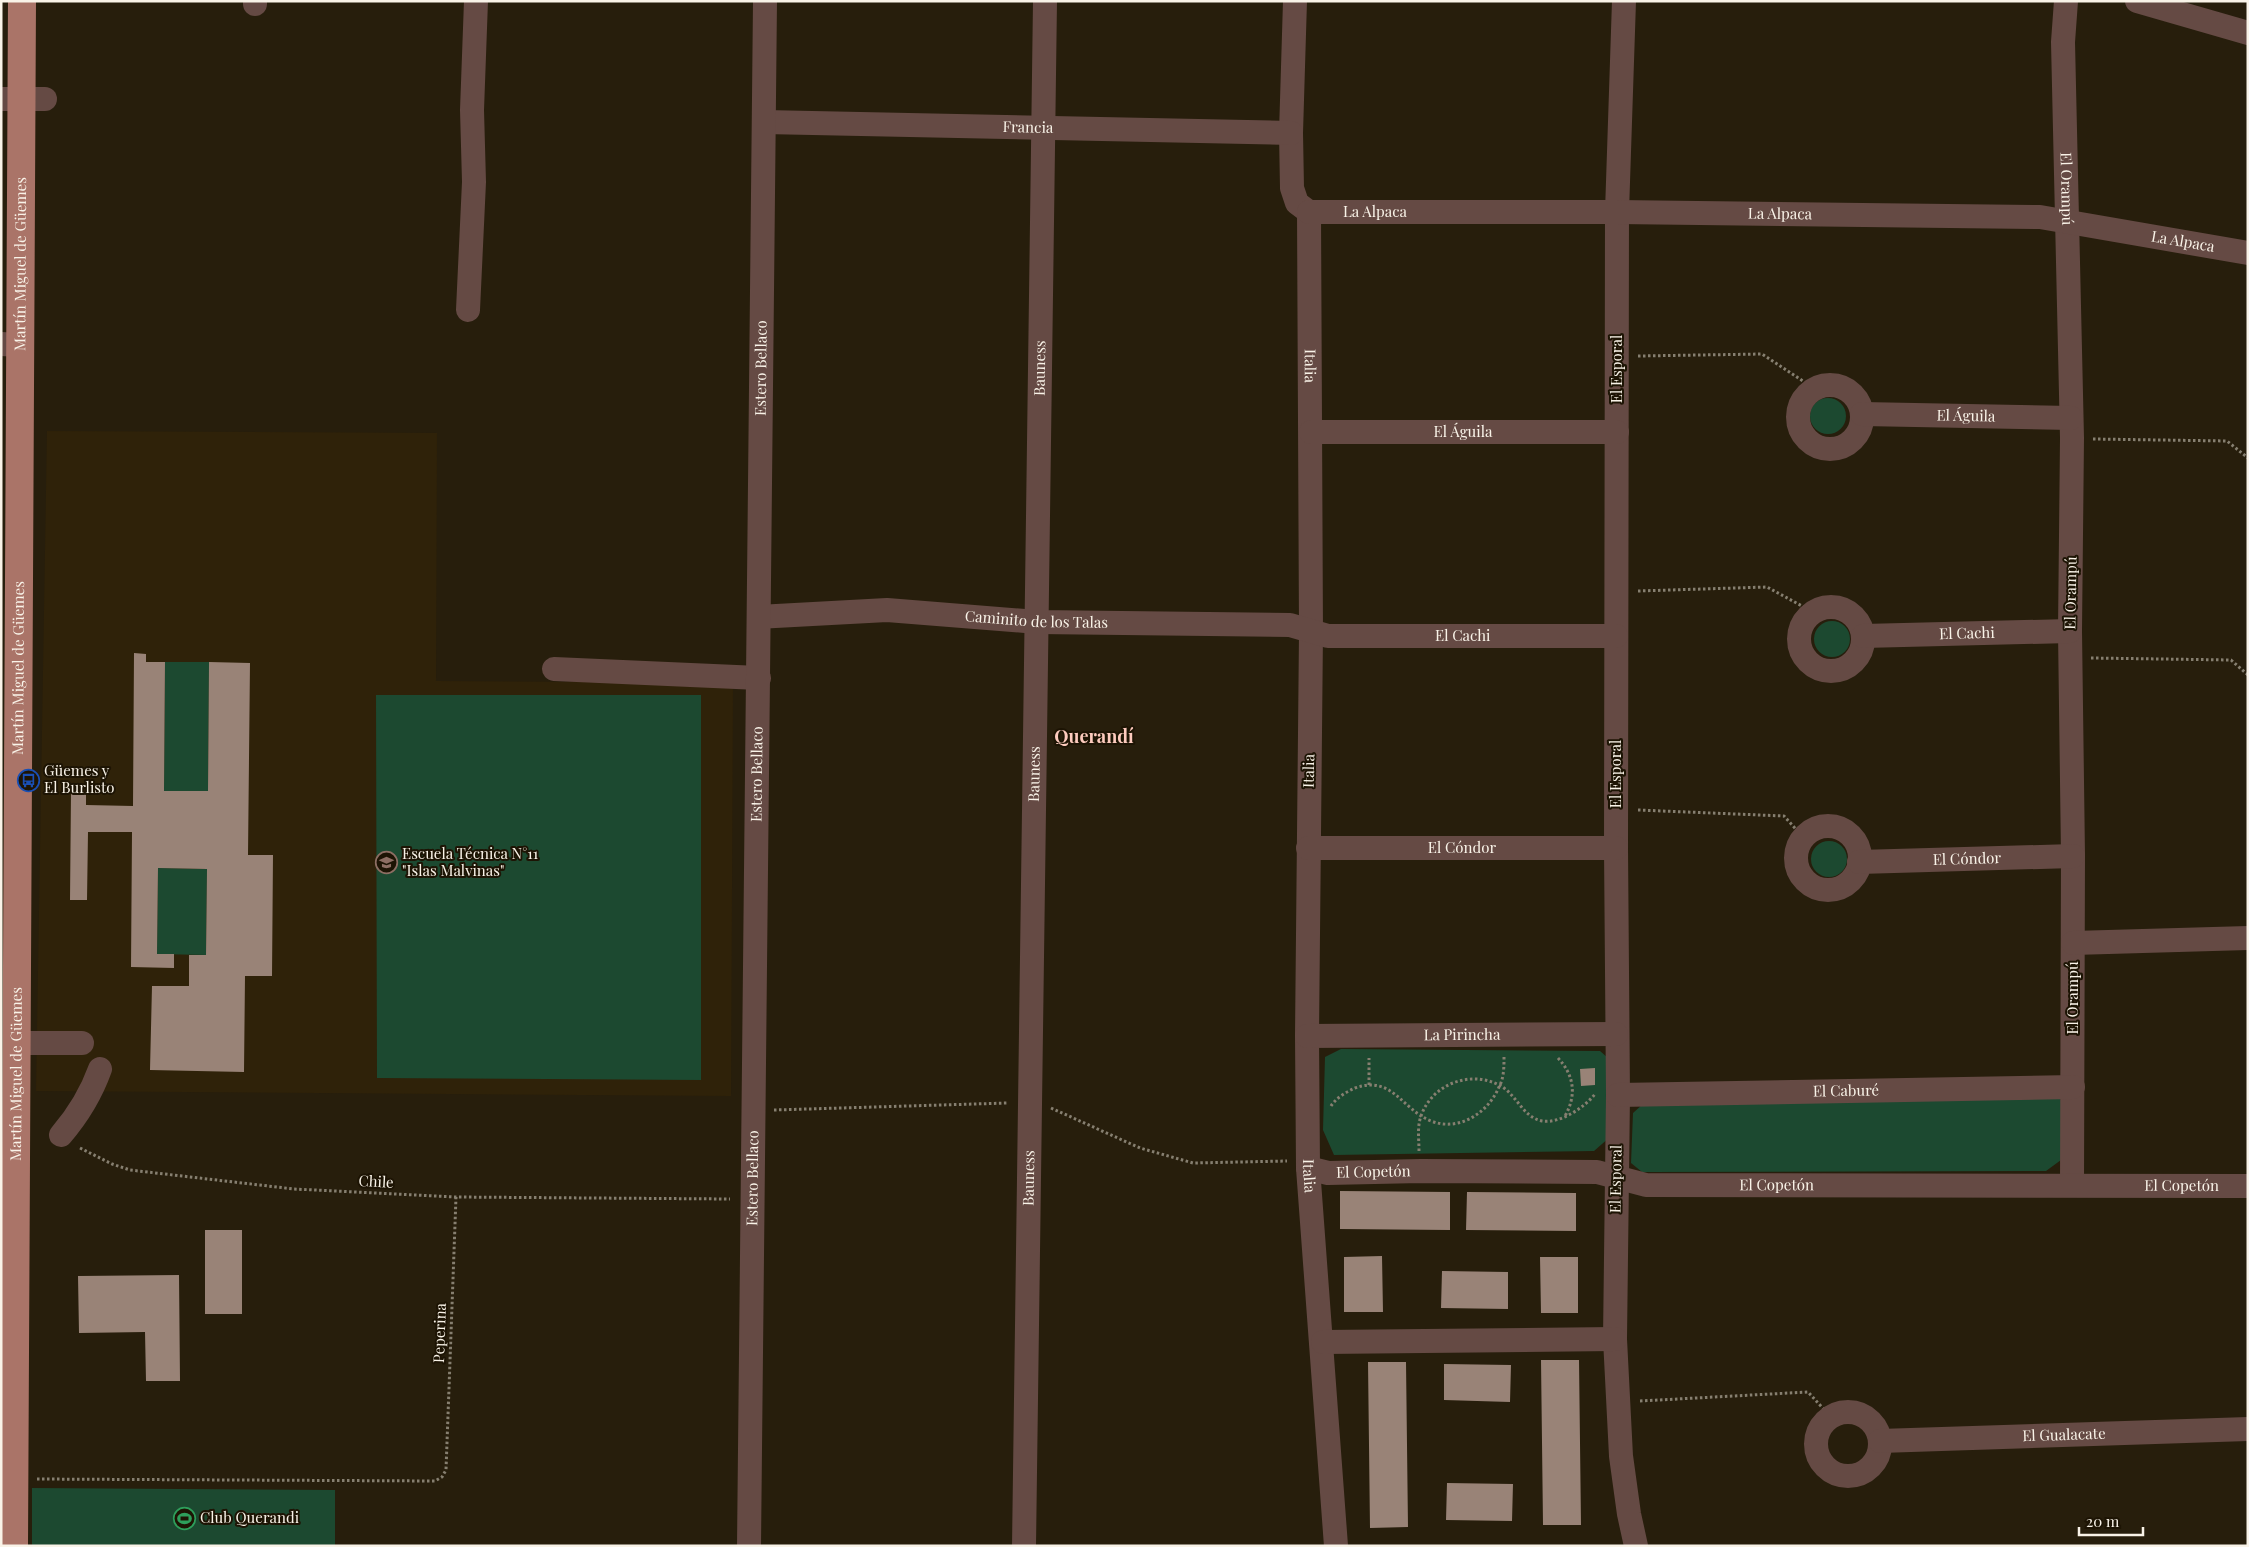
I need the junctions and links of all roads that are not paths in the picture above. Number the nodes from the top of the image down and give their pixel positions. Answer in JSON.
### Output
{"nodes":[{"id":1,"x":22,"y":1,"type":"edge"},
{"id":2,"x":476,"y":1,"type":"edge"},
{"id":3,"x":764,"y":1,"type":"edge"},
{"id":4,"x":1045,"y":1,"type":"edge"},
{"id":5,"x":1295,"y":1,"type":"edge"},
{"id":6,"x":1624,"y":1,"type":"edge"},
{"id":7,"x":2066,"y":1,"type":"edge"},
{"id":8,"x":2137,"y":1,"type":"edge"},
{"id":9,"x":2248,"y":33,"type":"edge"},
{"id":10,"x":23,"y":99,"type":"edge"},
{"id":11,"x":764,"y":122,"type":"junction"},
{"id":12,"x":1043,"y":126,"type":"junction"},
{"id":13,"x":1291,"y":133,"type":"junction"},
{"id":14,"x":1309,"y":212,"type":"junction"},
{"id":15,"x":1617,"y":212,"type":"junction"},
{"id":16,"x":2066,"y":222,"type":"junction"},
{"id":17,"x":2248,"y":252,"type":"edge"},
{"id":18,"x":468,"y":310,"type":"dead end"},
{"id":19,"x":11,"y":344,"type":"edge"},
{"id":20,"x":1862,"y":414,"type":"junction"},
{"id":21,"x":2072,"y":428,"type":"junction"},
{"id":22,"x":1311,"y":432,"type":"junction"},
{"id":23,"x":1617,"y":432,"type":"junction"},
{"id":24,"x":759,"y":617,"type":"junction"},
{"id":25,"x":1037,"y":622,"type":"junction"},
{"id":26,"x":1311,"y":632,"type":"junction"},
{"id":27,"x":2070,"y":632,"type":"junction"},
{"id":28,"x":1616,"y":636,"type":"junction"},
{"id":29,"x":1863,"y":636,"type":"junction"},
{"id":30,"x":554,"y":668,"type":"dead end"},
{"id":31,"x":10,"y":678,"type":"edge"},
{"id":32,"x":759,"y":678,"type":"junction"},
{"id":33,"x":1308,"y":848,"type":"junction"},
{"id":34,"x":1616,"y":848,"type":"junction"},
{"id":35,"x":2074,"y":856,"type":"junction"},
{"id":36,"x":1859,"y":862,"type":"junction"},
{"id":37,"x":9,"y":883,"type":"edge"},
{"id":38,"x":2248,"y":938,"type":"edge"},
{"id":39,"x":2073,"y":943,"type":"junction"},
{"id":40,"x":1616,"y":1034,"type":"junction"},
{"id":41,"x":1307,"y":1036,"type":"junction"},
{"id":42,"x":16,"y":1043,"type":"junction"},
{"id":43,"x":82,"y":1044,"type":"dead end"},
{"id":44,"x":100,"y":1069,"type":"dead end"},
{"id":45,"x":2073,"y":1087,"type":"junction"},
{"id":46,"x":1608,"y":1092,"type":"junction"},
{"id":47,"x":9,"y":1112,"type":"edge"},
{"id":48,"x":61,"y":1135,"type":"road end"},
{"id":49,"x":1308,"y":1168,"type":"junction"},
{"id":50,"x":1616,"y":1179,"type":"junction"},
{"id":51,"x":2072,"y":1185,"type":"junction"},
{"id":52,"x":2248,"y":1186,"type":"edge"},
{"id":53,"x":8,"y":1204,"type":"edge"},
{"id":54,"x":1615,"y":1339,"type":"junction"},
{"id":55,"x":1322,"y":1342,"type":"junction"},
{"id":56,"x":2248,"y":1429,"type":"edge"},
{"id":57,"x":1880,"y":1441,"type":"junction"},
{"id":58,"x":8,"y":1451,"type":"edge"},
{"id":59,"x":14,"y":1546,"type":"edge"},
{"id":60,"x":749,"y":1546,"type":"edge"},
{"id":61,"x":1024,"y":1546,"type":"edge"},
{"id":62,"x":1336,"y":1546,"type":"edge"},
{"id":63,"x":1636,"y":1546,"type":"edge"}],
"edges":[{"from":1,"to":10,"type":"main road","name":"Martín Miguel de Güemes"},
{"from":2,"to":18,"type":"street"},
{"from":3,"to":11,"type":"street","name":"Estero Bellaco"},
{"from":4,"to":12,"type":"street","name":"Bauness"},
{"from":5,"to":13,"type":"street"},
{"from":6,"to":15,"type":"street","name":"El Esporal"},
{"from":7,"to":16,"type":"street","name":"El Orampú"},
{"from":8,"to":9,"type":"street"},
{"from":10,"to":19,"type":"main road","name":"Martín Miguel de Güemes"},
{"from":11,"to":12,"type":"street","name":"Francia"},
{"from":11,"to":24,"type":"street","name":"Estero Bellaco"},
{"from":12,"to":13,"type":"street","name":"Francia"},
{"from":12,"to":25,"type":"street","name":"Bauness"},
{"from":13,"to":14,"type":"street"},
{"from":14,"to":15,"type":"street","name":"La Alpaca"},
{"from":14,"to":22,"type":"street","name":"Italia"},
{"from":15,"to":16,"type":"street","name":"La Alpaca"},
{"from":15,"to":23,"type":"street","name":"El Esporal"},
{"from":16,"to":17,"type":"street","name":"La Alpaca"},
{"from":16,"to":21,"type":"street","name":"El Orampú"},
{"from":19,"to":31,"type":"main road","name":"Martín Miguel de Güemes"},
{"from":20,"to":20,"type":"street"},
{"from":20,"to":21,"type":"street","name":"El Águila"},
{"from":21,"to":27,"type":"street","name":"El Orampú"},
{"from":22,"to":23,"type":"street","name":"El Águila"},
{"from":22,"to":26,"type":"street","name":"Italia"},
{"from":23,"to":28,"type":"street","name":"El Esporal"},
{"from":24,"to":25,"type":"street","name":"Caminito de los Talas"},
{"from":24,"to":32,"type":"street","name":"Estero Bellaco"},
{"from":25,"to":26,"type":"street","name":"Caminito de los Talas"},
{"from":25,"to":61,"type":"street","name":"Bauness"},
{"from":26,"to":28,"type":"street","name":"El Cachi"},
{"from":26,"to":33,"type":"street","name":"Italia"},
{"from":27,"to":29,"type":"street","name":"El Cachi"},
{"from":27,"to":35,"type":"street","name":"El Orampú"},
{"from":28,"to":34,"type":"street","name":"El Esporal"},
{"from":29,"to":29,"type":"street"},
{"from":30,"to":32,"type":"street"},
{"from":31,"to":37,"type":"main road","name":"Martín Miguel de Güemes"},
{"from":32,"to":60,"type":"street","name":"Estero Bellaco"},
{"from":33,"to":34,"type":"street","name":"El Cóndor"},
{"from":33,"to":41,"type":"street","name":"Italia"},
{"from":34,"to":40,"type":"street","name":"El Esporal"},
{"from":35,"to":36,"type":"street","name":"El Cóndor"},
{"from":35,"to":39,"type":"street","name":"El Orampú"},
{"from":36,"to":36,"type":"street"},
{"from":37,"to":42,"type":"main road","name":"Martín Miguel de Güemes"},
{"from":38,"to":39,"type":"street"},
{"from":39,"to":45,"type":"street","name":"El Orampú"},
{"from":40,"to":41,"type":"street","name":"La Pirincha"},
{"from":40,"to":46,"type":"street","name":"El Esporal"},
{"from":41,"to":49,"type":"street","name":"Italia"},
{"from":42,"to":43,"type":"street"},
{"from":42,"to":47,"type":"main road","name":"Martín Miguel de Güemes"},
{"from":44,"to":48,"type":"street"},
{"from":45,"to":46,"type":"street","name":"El Caburé"},
{"from":45,"to":51,"type":"street","name":"El Orampú"},
{"from":46,"to":50,"type":"street","name":"El Esporal"},
{"from":47,"to":53,"type":"main road","name":"Martín Miguel de Güemes"},
{"from":49,"to":50,"type":"street","name":"El Copetón"},
{"from":49,"to":55,"type":"street","name":"Italia"},
{"from":50,"to":51,"type":"street","name":"El Copetón"},
{"from":50,"to":54,"type":"street","name":"El Esporal"},
{"from":51,"to":52,"type":"street","name":"El Copetón"},
{"from":53,"to":58,"type":"main road","name":"Martín Miguel de Güemes"},
{"from":54,"to":55,"type":"street"},
{"from":54,"to":63,"type":"street","name":"El Esporal"},
{"from":55,"to":62,"type":"street","name":"Italia"},
{"from":56,"to":57,"type":"street","name":"El Gualacate"},
{"from":57,"to":57,"type":"street"},
{"from":58,"to":59,"type":"main road","name":"Martín Miguel de Güemes"}]}
